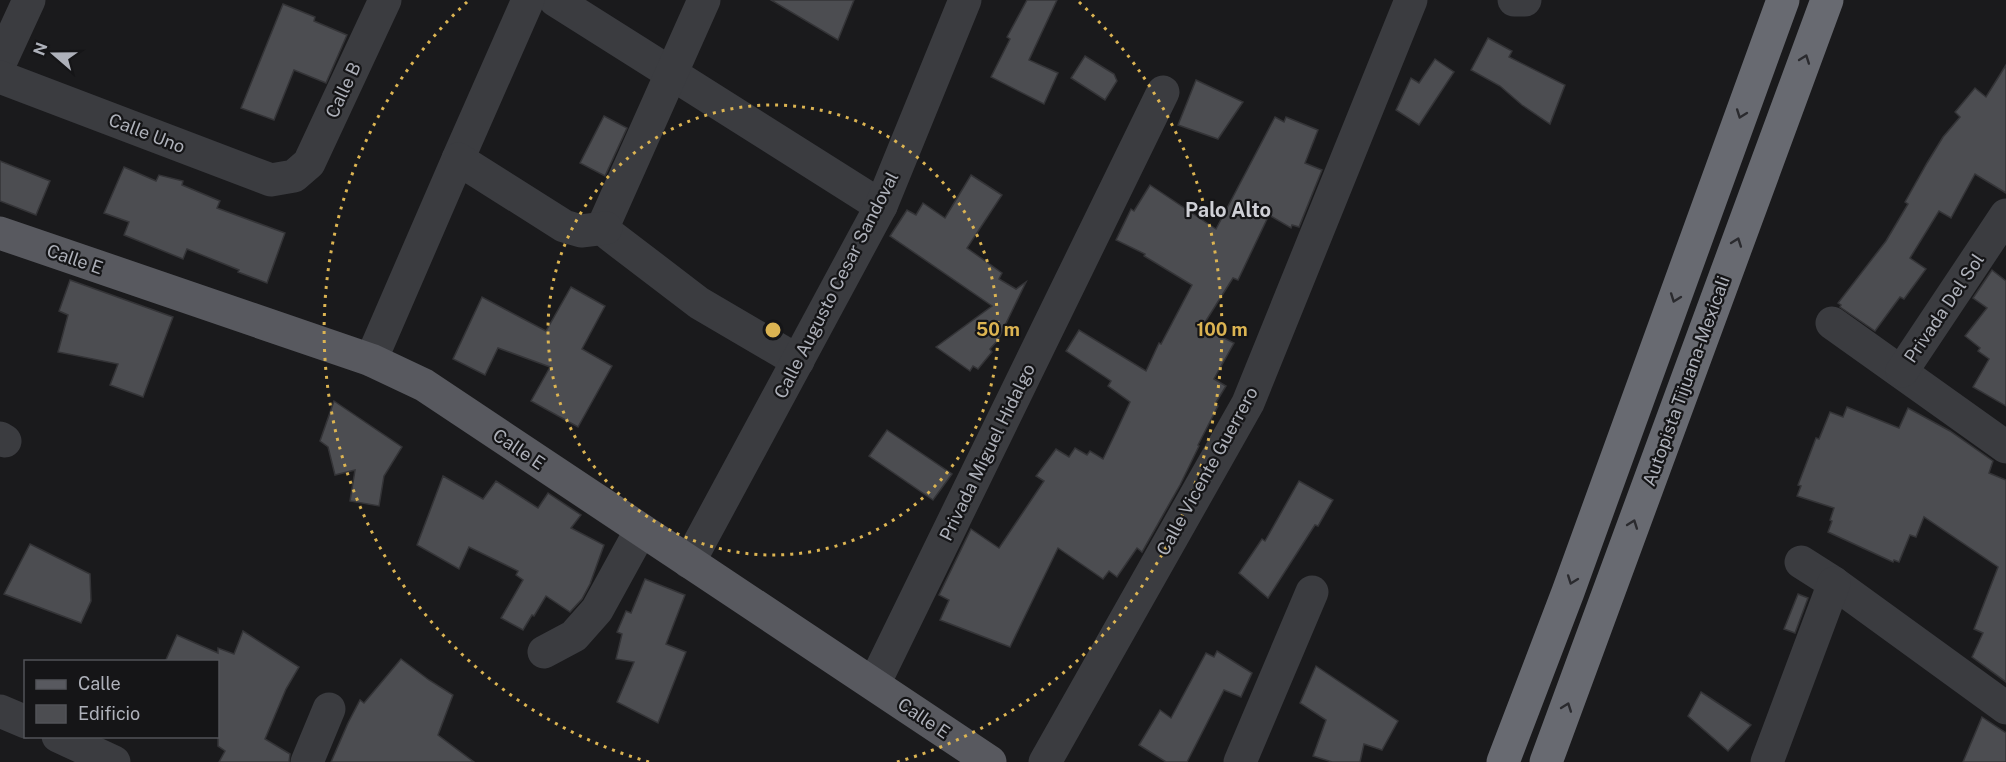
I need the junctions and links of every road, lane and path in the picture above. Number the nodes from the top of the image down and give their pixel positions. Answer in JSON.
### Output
{"nodes":[{"id":1,"x":29,"y":0,"type":"edge"},
{"id":2,"x":385,"y":0,"type":"edge"},
{"id":3,"x":528,"y":0,"type":"edge"},
{"id":4,"x":555,"y":0,"type":"edge"},
{"id":5,"x":705,"y":0,"type":"edge"},
{"id":6,"x":965,"y":0,"type":"edge"},
{"id":7,"x":1411,"y":0,"type":"edge"},
{"id":8,"x":1514,"y":0,"type":"edge"},
{"id":9,"x":1525,"y":0,"type":"edge"},
{"id":10,"x":1783,"y":0,"type":"edge"},
{"id":11,"x":1827,"y":0,"type":"edge"},
{"id":12,"x":0,"y":63,"type":"edge"},
{"id":13,"x":672,"y":75,"type":"junction"},
{"id":14,"x":0,"y":77,"type":"edge"},
{"id":15,"x":1163,"y":92,"type":"dead end"},
{"id":16,"x":458,"y":159,"type":"junction"},
{"id":17,"x":294,"y":176,"type":"joint"},
{"id":18,"x":881,"y":206,"type":"junction"},
{"id":19,"x":2006,"y":215,"type":"edge"},
{"id":20,"x":606,"y":228,"type":"junction"},
{"id":21,"x":0,"y":233,"type":"edge"},
{"id":22,"x":1832,"y":323,"type":"dead end"},
{"id":23,"x":371,"y":360,"type":"junction"},
{"id":24,"x":798,"y":361,"type":"junction"},
{"id":25,"x":1902,"y":371,"type":"junction"},
{"id":26,"x":2006,"y":447,"type":"edge"},
{"id":27,"x":641,"y":530,"type":"junction"},
{"id":28,"x":689,"y":562,"type":"junction"},
{"id":29,"x":1802,"y":562,"type":"dead end"},
{"id":30,"x":1834,"y":583,"type":"junction"},
{"id":31,"x":1312,"y":591,"type":"dead end"},
{"id":32,"x":544,"y":652,"type":"dead end"},
{"id":33,"x":874,"y":684,"type":"junction"},
{"id":34,"x":2006,"y":708,"type":"edge"},
{"id":35,"x":329,"y":710,"type":"dead end"},
{"id":36,"x":0,"y":711,"type":"edge"},
{"id":37,"x":24,"y":721,"type":"edge"},
{"id":38,"x":62,"y":738,"type":"edge"},
{"id":39,"x":1551,"y":755,"type":"edge"},
{"id":40,"x":114,"y":762,"type":"edge"},
{"id":41,"x":307,"y":762,"type":"edge"},
{"id":42,"x":990,"y":762,"type":"edge"},
{"id":43,"x":1045,"y":762,"type":"edge"},
{"id":44,"x":1240,"y":762,"type":"edge"},
{"id":45,"x":1503,"y":762,"type":"edge"},
{"id":46,"x":1767,"y":762,"type":"edge"}],
"edges":[{"from":1,"to":12,"type":"street"},
{"from":2,"to":17,"type":"street","name":"Calle B"},
{"from":3,"to":16,"type":"street"},
{"from":4,"to":13,"type":"street"},
{"from":5,"to":13,"type":"street"},
{"from":6,"to":18,"type":"street","name":"Calle Augusto Cesar Sandoval"},
{"from":7,"to":43,"type":"street","name":"Calle Vicente Guerrero"},
{"from":8,"to":9,"type":"street"},
{"from":10,"to":45,"type":"highway","one_way":true},
{"from":39,"to":11,"type":"highway","name":"Autopista Tijuana-Mexicali","one_way":true},
{"from":13,"to":18,"type":"street"},
{"from":13,"to":20,"type":"street"},
{"from":14,"to":17,"type":"street","name":"Calle Uno"},
{"from":15,"to":33,"type":"street","name":"Privada Miguel Hidalgo"},
{"from":16,"to":20,"type":"street"},
{"from":16,"to":23,"type":"street"},
{"from":18,"to":24,"type":"street","name":"Calle Augusto Cesar Sandoval"},
{"from":19,"to":25,"type":"street","name":"Privada Del Sol"},
{"from":20,"to":24,"type":"street"},
{"from":21,"to":23,"type":"main road","name":"Calle E"},
{"from":22,"to":25,"type":"street"},
{"from":23,"to":27,"type":"main road","name":"Calle E"},
{"from":24,"to":28,"type":"street","name":"Calle Augusto Cesar Sandoval"},
{"from":25,"to":26,"type":"street"},
{"from":27,"to":28,"type":"main road","name":"Calle E"},
{"from":27,"to":32,"type":"street"},
{"from":28,"to":33,"type":"main road","name":"Calle E"},
{"from":29,"to":30,"type":"street"},
{"from":30,"to":34,"type":"street"},
{"from":30,"to":46,"type":"street"},
{"from":31,"to":44,"type":"street"},
{"from":33,"to":42,"type":"main road","name":"Calle E"},
{"from":35,"to":41,"type":"street"},
{"from":36,"to":37,"type":"street"},
{"from":38,"to":40,"type":"street"}]}
